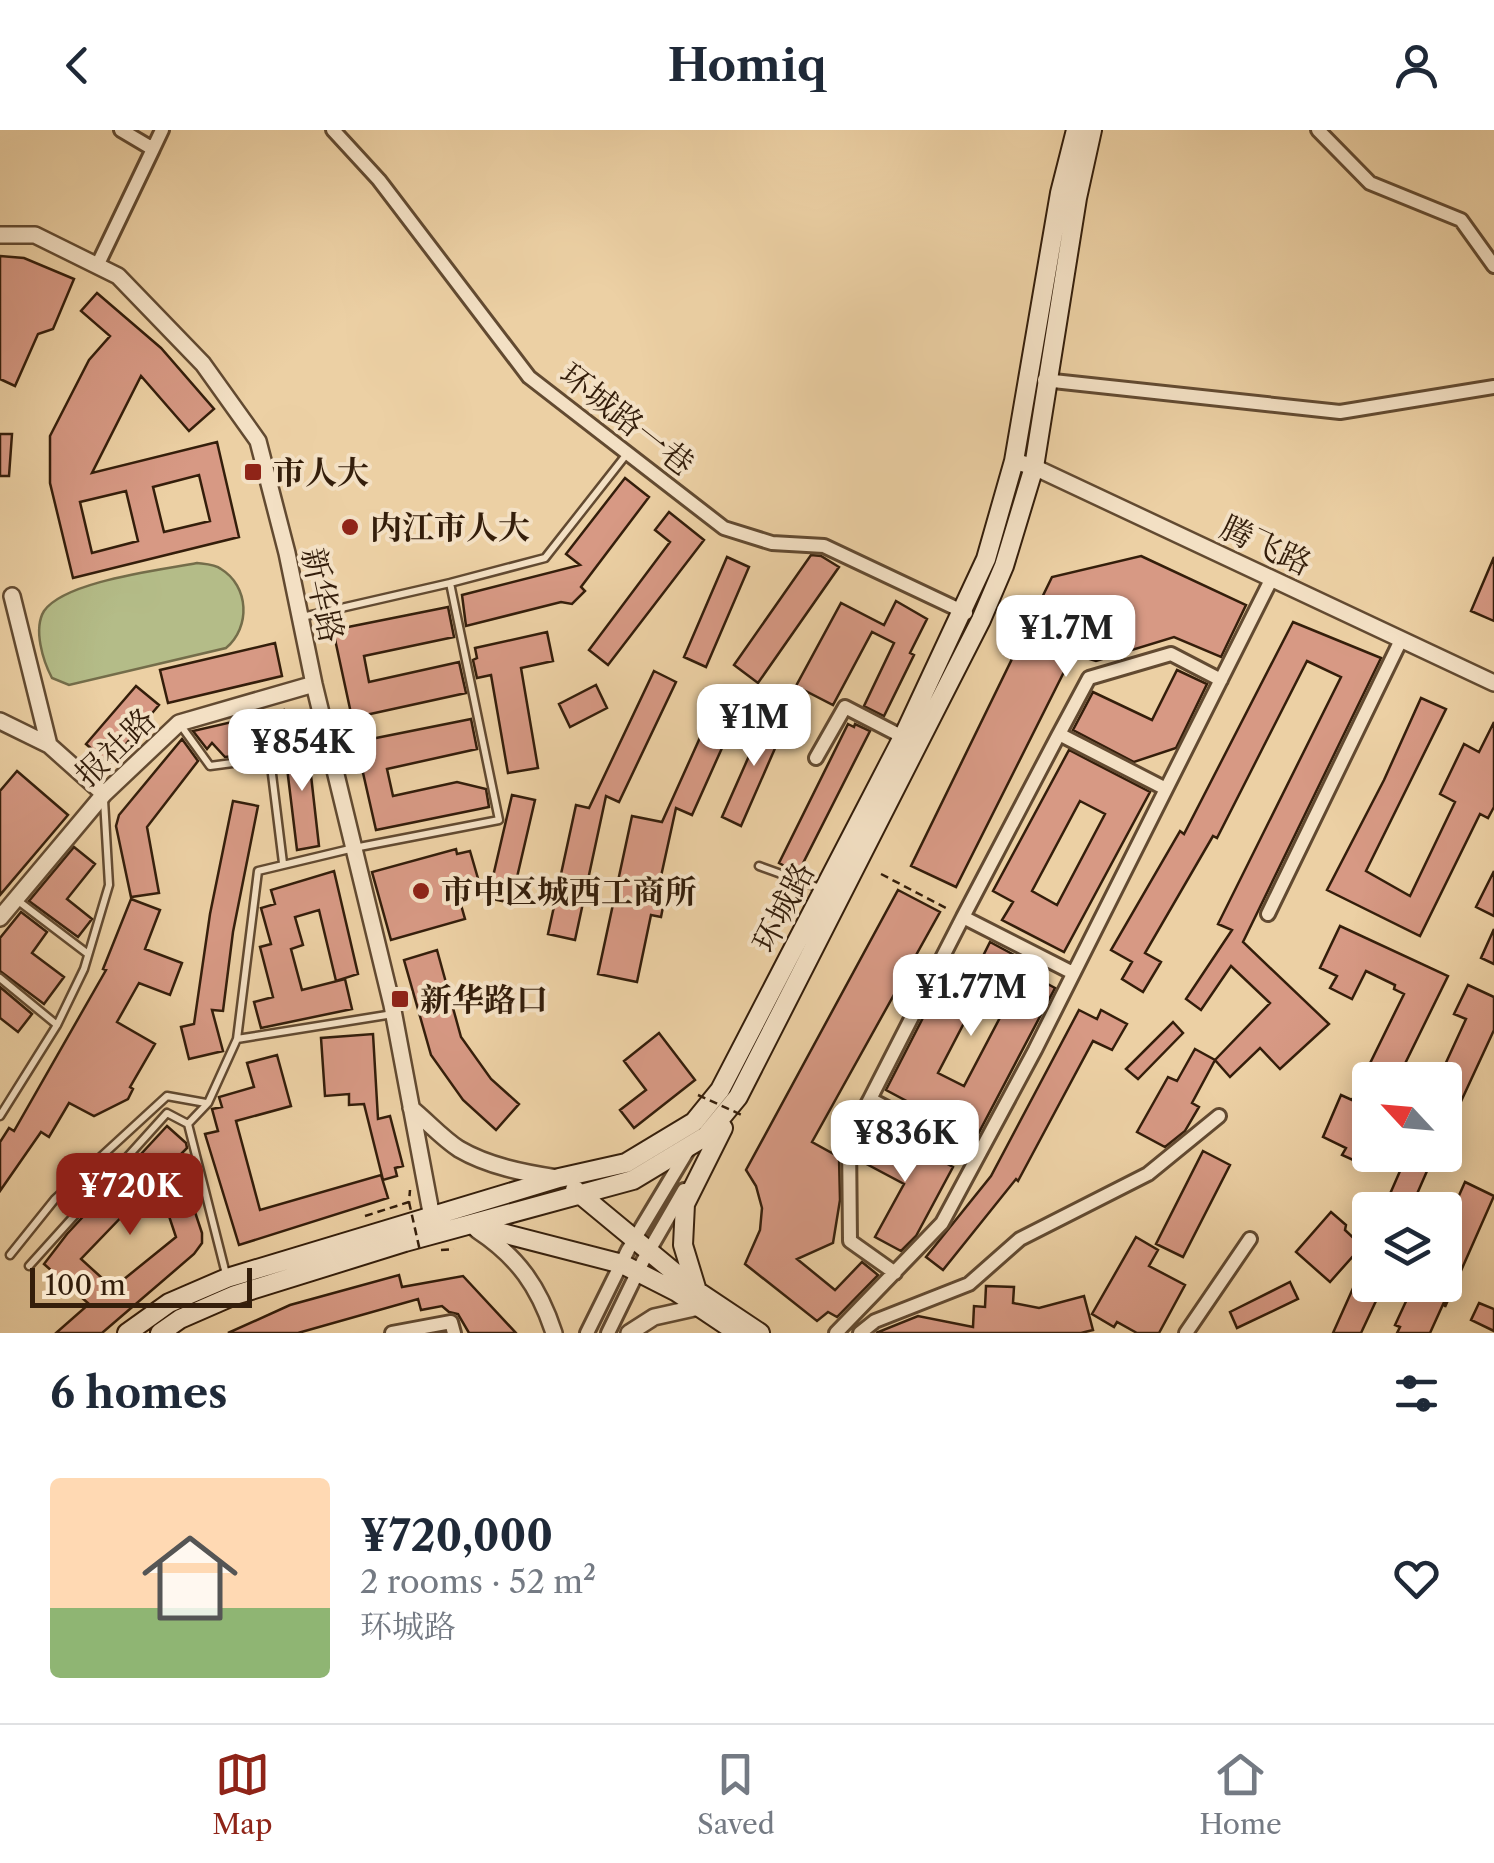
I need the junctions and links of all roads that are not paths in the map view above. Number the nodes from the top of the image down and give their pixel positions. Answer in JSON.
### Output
{"nodes":[{"id":1,"x":121,"y":130,"type":"edge"},
{"id":2,"x":162,"y":130,"type":"edge"},
{"id":3,"x":332,"y":130,"type":"edge"},
{"id":4,"x":1076,"y":130,"type":"edge"},
{"id":5,"x":1092,"y":130,"type":"edge"},
{"id":6,"x":1318,"y":130,"type":"edge"},
{"id":7,"x":154,"y":149,"type":"junction"},
{"id":8,"x":0,"y":234,"type":"edge"},
{"id":9,"x":98,"y":266,"type":"junction"},
{"id":10,"x":1494,"y":266,"type":"edge"},
{"id":11,"x":1026,"y":377,"type":"junction"},
{"id":12,"x":1049,"y":381,"type":"junction"},
{"id":13,"x":1494,"y":387,"type":"edge"},
{"id":14,"x":628,"y":454,"type":"junction"},
{"id":15,"x":1014,"y":461,"type":"junction"},
{"id":16,"x":1034,"y":467,"type":"junction"},
{"id":17,"x":1272,"y":578,"type":"junction"},
{"id":18,"x":450,"y":582,"type":"junction"},
{"id":19,"x":12,"y":596,"type":"dead end"},
{"id":20,"x":972,"y":616,"type":"junction"},
{"id":21,"x":300,"y":618,"type":"junction"},
{"id":22,"x":1402,"y":640,"type":"junction"},
{"id":23,"x":1220,"y":680,"type":"junction"},
{"id":24,"x":1494,"y":683,"type":"edge"},
{"id":25,"x":314,"y":684,"type":"junction"},
{"id":26,"x":0,"y":721,"type":"edge"},
{"id":27,"x":178,"y":723,"type":"junction"},
{"id":28,"x":1060,"y":734,"type":"junction"},
{"id":29,"x":903,"y":736,"type":"junction"},
{"id":30,"x":49,"y":745,"type":"junction"},
{"id":31,"x":816,"y":758,"type":"dead end"},
{"id":32,"x":1166,"y":789,"type":"junction"},
{"id":33,"x":104,"y":794,"type":"junction"},
{"id":34,"x":354,"y":848,"type":"junction"},
{"id":35,"x":284,"y":864,"type":"junction"},
{"id":36,"x":758,"y":866,"type":"dead end"},
{"id":37,"x":826,"y":890,"type":"junction"},
{"id":38,"x":16,"y":899,"type":"junction"},
{"id":39,"x":1268,"y":914,"type":"dead end"},
{"id":40,"x":963,"y":917,"type":"junction"},
{"id":41,"x":0,"y":918,"type":"edge"},
{"id":42,"x":88,"y":954,"type":"junction"},
{"id":43,"x":1073,"y":974,"type":"junction"},
{"id":44,"x":0,"y":978,"type":"edge"},
{"id":45,"x":394,"y":1014,"type":"junction"},
{"id":46,"x":56,"y":1024,"type":"junction"},
{"id":47,"x":237,"y":1039,"type":"junction"},
{"id":48,"x":870,"y":1099,"type":"junction"},
{"id":49,"x":734,"y":1101,"type":"junction"},
{"id":50,"x":208,"y":1103,"type":"junction"},
{"id":51,"x":411,"y":1108,"type":"junction"},
{"id":52,"x":0,"y":1116,"type":"edge"},
{"id":53,"x":1219,"y":1116,"type":"dead end"},
{"id":54,"x":188,"y":1124,"type":"junction"},
{"id":55,"x":692,"y":1145,"type":"junction"},
{"id":56,"x":978,"y":1156,"type":"junction"},
{"id":57,"x":558,"y":1178,"type":"junction"},
{"id":58,"x":581,"y":1194,"type":"junction"},
{"id":59,"x":433,"y":1224,"type":"junction"},
{"id":60,"x":470,"y":1224,"type":"junction"},
{"id":61,"x":1250,"y":1240,"type":"dead end"},
{"id":62,"x":642,"y":1244,"type":"junction"},
{"id":63,"x":10,"y":1255,"type":"dead end"},
{"id":64,"x":29,"y":1266,"type":"dead end"},
{"id":65,"x":630,"y":1268,"type":"junction"},
{"id":66,"x":896,"y":1273,"type":"junction"},
{"id":67,"x":231,"y":1287,"type":"junction"},
{"id":68,"x":698,"y":1299,"type":"junction"},
{"id":69,"x":127,"y":1333,"type":"edge"},
{"id":70,"x":160,"y":1333,"type":"edge"},
{"id":71,"x":392,"y":1333,"type":"edge"},
{"id":72,"x":454,"y":1333,"type":"edge"},
{"id":73,"x":554,"y":1333,"type":"edge"},
{"id":74,"x":587,"y":1333,"type":"edge"},
{"id":75,"x":608,"y":1333,"type":"edge"},
{"id":76,"x":629,"y":1333,"type":"edge"},
{"id":77,"x":738,"y":1333,"type":"edge"},
{"id":78,"x":760,"y":1333,"type":"edge"},
{"id":79,"x":836,"y":1333,"type":"edge"},
{"id":80,"x":860,"y":1333,"type":"edge"},
{"id":81,"x":1186,"y":1333,"type":"edge"}],
"edges":[{"from":1,"to":7,"type":"street"},
{"from":2,"to":7,"type":"street"},
{"from":3,"to":14,"type":"street","name":"环城路一巷"},
{"from":4,"to":11,"type":"main road","name":"环城路"},
{"from":5,"to":12,"type":"main road","name":"环城路"},
{"from":6,"to":10,"type":"street"},
{"from":7,"to":9,"type":"street"},
{"from":8,"to":9,"type":"street","name":"新华路"},
{"from":9,"to":21,"type":"street","name":"新华路"},
{"from":11,"to":12,"type":"street"},
{"from":11,"to":15,"type":"main road","name":"环城路"},
{"from":12,"to":13,"type":"street"},
{"from":12,"to":16,"type":"main road","name":"环城路"},
{"from":14,"to":18,"type":"lane"},
{"from":14,"to":20,"type":"street","name":"环城路一巷"},
{"from":15,"to":16,"type":"street","name":"腾飞路"},
{"from":15,"to":20,"type":"main road","name":"环城路"},
{"from":16,"to":17,"type":"street","name":"腾飞路"},
{"from":16,"to":20,"type":"main road","name":"环城路"},
{"from":17,"to":22,"type":"street","name":"腾飞路"},
{"from":17,"to":23,"type":"street"},
{"from":18,"to":21,"type":"lane"},
{"from":18,"to":34,"type":"lane"},
{"from":19,"to":30,"type":"street"},
{"from":20,"to":29,"type":"main road","name":"环城路"},
{"from":20,"to":49,"type":"main road","name":"环城路"},
{"from":21,"to":25,"type":"street","name":"新华路"},
{"from":22,"to":24,"type":"street","name":"腾飞路"},
{"from":22,"to":39,"type":"street"},
{"from":23,"to":28,"type":"street"},
{"from":23,"to":32,"type":"street"},
{"from":25,"to":27,"type":"street","name":"报社路"},
{"from":25,"to":34,"type":"street","name":"新华路"},
{"from":26,"to":30,"type":"street"},
{"from":27,"to":33,"type":"street","name":"报社路"},
{"from":27,"to":35,"type":"lane"},
{"from":28,"to":32,"type":"street"},
{"from":28,"to":40,"type":"street"},
{"from":29,"to":31,"type":"street"},
{"from":29,"to":37,"type":"main road","name":"环城路"},
{"from":30,"to":33,"type":"street"},
{"from":32,"to":43,"type":"street"},
{"from":33,"to":38,"type":"street","name":"报社路"},
{"from":33,"to":42,"type":"lane"},
{"from":34,"to":35,"type":"lane"},
{"from":34,"to":45,"type":"street","name":"新华路"},
{"from":35,"to":47,"type":"lane"},
{"from":36,"to":37,"type":"lane"},
{"from":37,"to":49,"type":"main road","name":"环城路"},
{"from":38,"to":41,"type":"street","name":"报社路"},
{"from":38,"to":42,"type":"lane"},
{"from":40,"to":43,"type":"street"},
{"from":40,"to":48,"type":"street"},
{"from":42,"to":46,"type":"lane"},
{"from":43,"to":56,"type":"street"},
{"from":44,"to":46,"type":"lane"},
{"from":45,"to":47,"type":"lane"},
{"from":45,"to":51,"type":"street","name":"新华路"},
{"from":46,"to":52,"type":"lane"},
{"from":47,"to":50,"type":"lane"},
{"from":48,"to":56,"type":"street"},
{"from":48,"to":66,"type":"street"},
{"from":49,"to":55,"type":"main road","name":"环城路"},
{"from":49,"to":57,"type":"main road","name":"环城路"},
{"from":49,"to":62,"type":"street"},
{"from":49,"to":68,"type":"main road"},
{"from":50,"to":54,"type":"lane"},
{"from":50,"to":63,"type":"lane"},
{"from":51,"to":57,"type":"street"},
{"from":51,"to":59,"type":"street","name":"新华路"},
{"from":53,"to":80,"type":"street"},
{"from":54,"to":64,"type":"lane"},
{"from":54,"to":67,"type":"lane"},
{"from":55,"to":58,"type":"main road","name":"环城路"},
{"from":55,"to":62,"type":"street"},
{"from":56,"to":66,"type":"street"},
{"from":57,"to":58,"type":"main road"},
{"from":57,"to":59,"type":"main road","name":"环城路"},
{"from":58,"to":60,"type":"main road","name":"环城路"},
{"from":58,"to":62,"type":"main road"},
{"from":59,"to":60,"type":"main road","name":"环城路"},
{"from":59,"to":67,"type":"main road","name":"环城路"},
{"from":60,"to":65,"type":"main road"},
{"from":60,"to":73,"type":"street"},
{"from":61,"to":81,"type":"street"},
{"from":62,"to":65,"type":"street"},
{"from":62,"to":68,"type":"main road"},
{"from":65,"to":68,"type":"main road"},
{"from":65,"to":74,"type":"street"},
{"from":65,"to":75,"type":"street"},
{"from":66,"to":79,"type":"street"},
{"from":67,"to":69,"type":"main road","name":"环城路"},
{"from":67,"to":70,"type":"main road","name":"环城路"},
{"from":68,"to":76,"type":"street"},
{"from":68,"to":77,"type":"main road"},
{"from":68,"to":78,"type":"main road"},
{"from":71,"to":72,"type":"street"}]}
